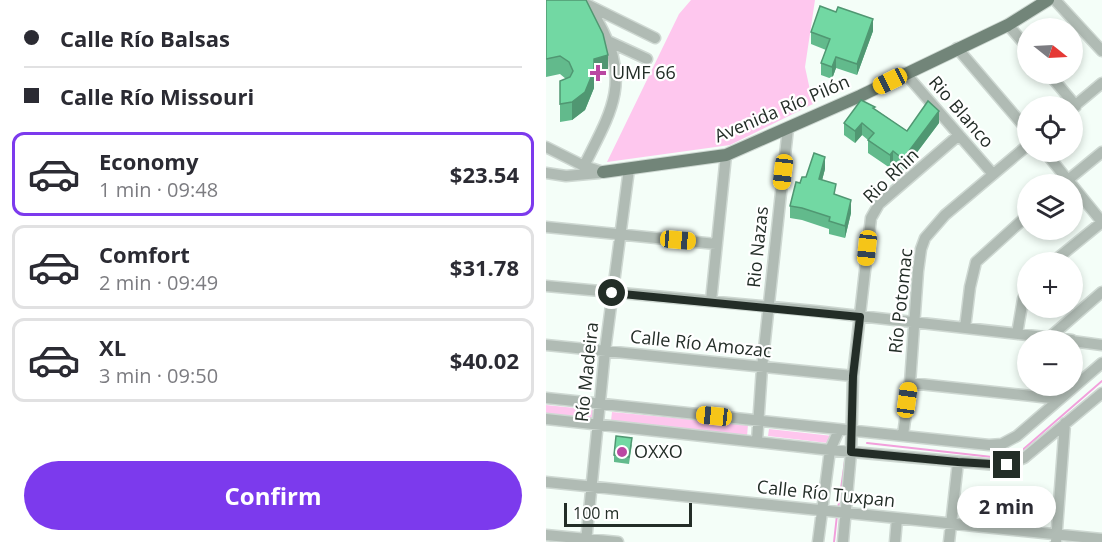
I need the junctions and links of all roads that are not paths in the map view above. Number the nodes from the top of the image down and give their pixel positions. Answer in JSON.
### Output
{"nodes":[{"id":1,"x":1048,"y":0,"type":"edge"},
{"id":2,"x":1054,"y":0,"type":"edge"},
{"id":3,"x":580,"y":2,"type":"edge"},
{"id":4,"x":1008,"y":24,"type":"junction"},
{"id":5,"x":1017,"y":35,"type":"edge"},
{"id":6,"x":655,"y":38,"type":"dead end"},
{"id":7,"x":608,"y":41,"type":"junction"},
{"id":8,"x":957,"y":48,"type":"junction"},
{"id":9,"x":1102,"y":51,"type":"edge"},
{"id":10,"x":647,"y":59,"type":"dead end"},
{"id":11,"x":905,"y":73,"type":"junction"},
{"id":12,"x":1102,"y":83,"type":"edge"},
{"id":13,"x":1057,"y":84,"type":"edge"},
{"id":14,"x":1066,"y":96,"type":"edge"},
{"id":15,"x":1083,"y":99,"type":"edge"},
{"id":16,"x":1017,"y":118,"type":"edge"},
{"id":17,"x":788,"y":128,"type":"junction"},
{"id":18,"x":959,"y":135,"type":"junction"},
{"id":19,"x":546,"y":147,"type":"edge"},
{"id":20,"x":1102,"y":152,"type":"edge"},
{"id":21,"x":1017,"y":154,"type":"edge"},
{"id":22,"x":726,"y":155,"type":"junction"},
{"id":23,"x":1053,"y":162,"type":"edge"},
{"id":24,"x":584,"y":166,"type":"junction"},
{"id":25,"x":629,"y":169,"type":"junction"},
{"id":26,"x":603,"y":172,"type":"junction"},
{"id":27,"x":546,"y":173,"type":"edge"},
{"id":28,"x":992,"y":173,"type":"junction"},
{"id":29,"x":1062,"y":174,"type":"edge"},
{"id":30,"x":1079,"y":174,"type":"edge"},
{"id":31,"x":1083,"y":200,"type":"edge"},
{"id":32,"x":1102,"y":222,"type":"edge"},
{"id":33,"x":1017,"y":225,"type":"edge"},
{"id":34,"x":546,"y":227,"type":"edge"},
{"id":35,"x":620,"y":235,"type":"junction"},
{"id":36,"x":716,"y":244,"type":"junction"},
{"id":37,"x":1065,"y":252,"type":"edge"},
{"id":38,"x":546,"y":286,"type":"edge"},
{"id":39,"x":1102,"y":292,"type":"edge"},
{"id":40,"x":612,"y":293,"type":"junction"},
{"id":41,"x":711,"y":301,"type":"junction"},
{"id":42,"x":769,"y":307,"type":"junction"},
{"id":43,"x":860,"y":317,"type":"junction"},
{"id":44,"x":914,"y":322,"type":"junction"},
{"id":45,"x":965,"y":328,"type":"junction"},
{"id":46,"x":1059,"y":330,"type":"edge"},
{"id":47,"x":1017,"y":334,"type":"edge"},
{"id":48,"x":1083,"y":342,"type":"edge"},
{"id":49,"x":546,"y":345,"type":"edge"},
{"id":50,"x":1102,"y":345,"type":"edge"},
{"id":51,"x":605,"y":351,"type":"junction"},
{"id":52,"x":1102,"y":363,"type":"edge"},
{"id":53,"x":762,"y":368,"type":"junction"},
{"id":54,"x":853,"y":376,"type":"junction"},
{"id":55,"x":910,"y":383,"type":"junction"},
{"id":56,"x":1102,"y":393,"type":"edge"},
{"id":57,"x":546,"y":398,"type":"edge"},
{"id":58,"x":1060,"y":399,"type":"junction"},
{"id":59,"x":600,"y":404,"type":"junction"},
{"id":60,"x":546,"y":419,"type":"edge"},
{"id":61,"x":759,"y":420,"type":"junction"},
{"id":62,"x":1065,"y":423,"type":"junction"},
{"id":63,"x":598,"y":425,"type":"junction"},
{"id":64,"x":839,"y":430,"type":"junction"},
{"id":65,"x":852,"y":430,"type":"junction"},
{"id":66,"x":903,"y":435,"type":"junction"},
{"id":67,"x":757,"y":441,"type":"junction"},
{"id":68,"x":830,"y":450,"type":"junction"},
{"id":69,"x":851,"y":452,"type":"junction"},
{"id":70,"x":958,"y":462,"type":"junction"},
{"id":71,"x":546,"y":482,"type":"edge"},
{"id":72,"x":592,"y":486,"type":"junction"},
{"id":73,"x":824,"y":510,"type":"junction"},
{"id":74,"x":843,"y":512,"type":"junction"},
{"id":75,"x":897,"y":518,"type":"junction"},
{"id":76,"x":951,"y":523,"type":"junction"},
{"id":77,"x":1004,"y":529,"type":"junction"},
{"id":78,"x":546,"y":535,"type":"edge"},
{"id":79,"x":1057,"y":538,"type":"edge"},
{"id":80,"x":1102,"y":539,"type":"edge"},
{"id":81,"x":587,"y":540,"type":"edge"},
{"id":82,"x":618,"y":542,"type":"edge"},
{"id":83,"x":818,"y":542,"type":"edge"},
{"id":84,"x":843,"y":542,"type":"edge"},
{"id":85,"x":895,"y":542,"type":"edge"},
{"id":86,"x":949,"y":542,"type":"edge"},
{"id":87,"x":1003,"y":542,"type":"edge"}],
"edges":[{"from":1,"to":4,"type":"main road","name":"Avenida Río Pilón"},
{"from":2,"to":9,"type":"street"},
{"from":3,"to":6,"type":"street"},
{"from":3,"to":7,"type":"street"},
{"from":4,"to":5,"type":"street"},
{"from":4,"to":8,"type":"main road","name":"Avenida Río Pilón"},
{"from":7,"to":10,"type":"street"},
{"from":7,"to":24,"type":"street"},
{"from":8,"to":11,"type":"main road","name":"Avenida Río Pilón"},
{"from":8,"to":16,"type":"street"},
{"from":11,"to":17,"type":"main road","name":"Avenida Río Pilón"},
{"from":11,"to":18,"type":"street","name":"Rio Blanco"},
{"from":12,"to":15,"type":"street"},
{"from":13,"to":14,"type":"street"},
{"from":17,"to":22,"type":"main road","name":"Avenida Río Pilón"},
{"from":17,"to":42,"type":"street","name":"Rio Nazas"},
{"from":18,"to":28,"type":"street","name":"Rio Blanco"},
{"from":18,"to":43,"type":"street","name":"Rio Rhin"},
{"from":19,"to":24,"type":"street"},
{"from":20,"to":30,"type":"street"},
{"from":21,"to":28,"type":"street","name":"Río Potomac"},
{"from":22,"to":25,"type":"main road","name":"Avenida Río Pilón"},
{"from":22,"to":36,"type":"street"},
{"from":23,"to":29,"type":"street"},
{"from":24,"to":26,"type":"street"},
{"from":25,"to":26,"type":"main road","name":"Avenida Río Pilón"},
{"from":25,"to":35,"type":"street","name":"Río Madeira"},
{"from":26,"to":27,"type":"street","name":"Avenida Río Pilón"},
{"from":28,"to":44,"type":"street","name":"Río Potomac"},
{"from":31,"to":32,"type":"street"},
{"from":32,"to":37,"type":"street"},
{"from":33,"to":45,"type":"street"},
{"from":34,"to":35,"type":"street"},
{"from":35,"to":36,"type":"street"},
{"from":35,"to":40,"type":"street","name":"Río Madeira"},
{"from":36,"to":41,"type":"street"},
{"from":38,"to":40,"type":"street"},
{"from":39,"to":46,"type":"street"},
{"from":40,"to":41,"type":"street"},
{"from":40,"to":51,"type":"street","name":"Río Madeira"},
{"from":41,"to":42,"type":"street"},
{"from":42,"to":43,"type":"street"},
{"from":42,"to":53,"type":"street","name":"Rio Nazas"},
{"from":43,"to":44,"type":"street"},
{"from":43,"to":54,"type":"street","name":"Rio Rhin"},
{"from":44,"to":45,"type":"street"},
{"from":44,"to":55,"type":"street","name":"Río Potomac"},
{"from":45,"to":47,"type":"street"},
{"from":48,"to":50,"type":"street"},
{"from":49,"to":51,"type":"street","name":"Calle Río Amozac"},
{"from":51,"to":53,"type":"street","name":"Calle Río Amozac"},
{"from":51,"to":59,"type":"street","name":"Río Madeira"},
{"from":52,"to":58,"type":"street"},
{"from":53,"to":54,"type":"street","name":"Calle Río Amozac"},
{"from":53,"to":61,"type":"street","name":"Rio Nazas"},
{"from":54,"to":65,"type":"street","name":"Rio Rhin"},
{"from":55,"to":58,"type":"street"},
{"from":55,"to":66,"type":"street","name":"Río Potomac"},
{"from":56,"to":62,"type":"street"},
{"from":57,"to":59,"type":"street"},
{"from":58,"to":66,"type":"street"},
{"from":59,"to":61,"type":"street"},
{"from":59,"to":63,"type":"street","name":"Río Madeira"},
{"from":60,"to":63,"type":"street"},
{"from":61,"to":64,"type":"street"},
{"from":61,"to":67,"type":"street","name":"Rio Nazas"},
{"from":62,"to":70,"type":"street"},
{"from":62,"to":79,"type":"street"},
{"from":63,"to":67,"type":"street"},
{"from":63,"to":72,"type":"street","name":"Río Madeira"},
{"from":64,"to":65,"type":"street"},
{"from":64,"to":68,"type":"street"},
{"from":65,"to":66,"type":"street"},
{"from":65,"to":69,"type":"street","name":"Rio Rhin"},
{"from":67,"to":68,"type":"street"},
{"from":68,"to":69,"type":"street"},
{"from":68,"to":73,"type":"street"},
{"from":69,"to":70,"type":"street"},
{"from":69,"to":74,"type":"street","name":"Rio Rhin"},
{"from":70,"to":76,"type":"street"},
{"from":71,"to":72,"type":"street","name":"Calle Río Tuxpan"},
{"from":72,"to":73,"type":"street","name":"Calle Río Tuxpan"},
{"from":72,"to":81,"type":"street","name":"Río Madeira"},
{"from":73,"to":74,"type":"street","name":"Calle Río Tuxpan"},
{"from":73,"to":83,"type":"street"},
{"from":74,"to":75,"type":"street","name":"Calle Río Tuxpan"},
{"from":74,"to":84,"type":"street","name":"Rio Rhin"},
{"from":75,"to":76,"type":"street","name":"Calle Río Tuxpan"},
{"from":75,"to":85,"type":"street"},
{"from":76,"to":77,"type":"street","name":"Calle Río Tuxpan"},
{"from":76,"to":86,"type":"street"},
{"from":77,"to":79,"type":"street","name":"Calle Río Tuxpan"},
{"from":77,"to":87,"type":"street"},
{"from":78,"to":81,"type":"street"},
{"from":79,"to":80,"type":"street","name":"Calle Río Tuxpan"},
{"from":81,"to":82,"type":"street"}]}
